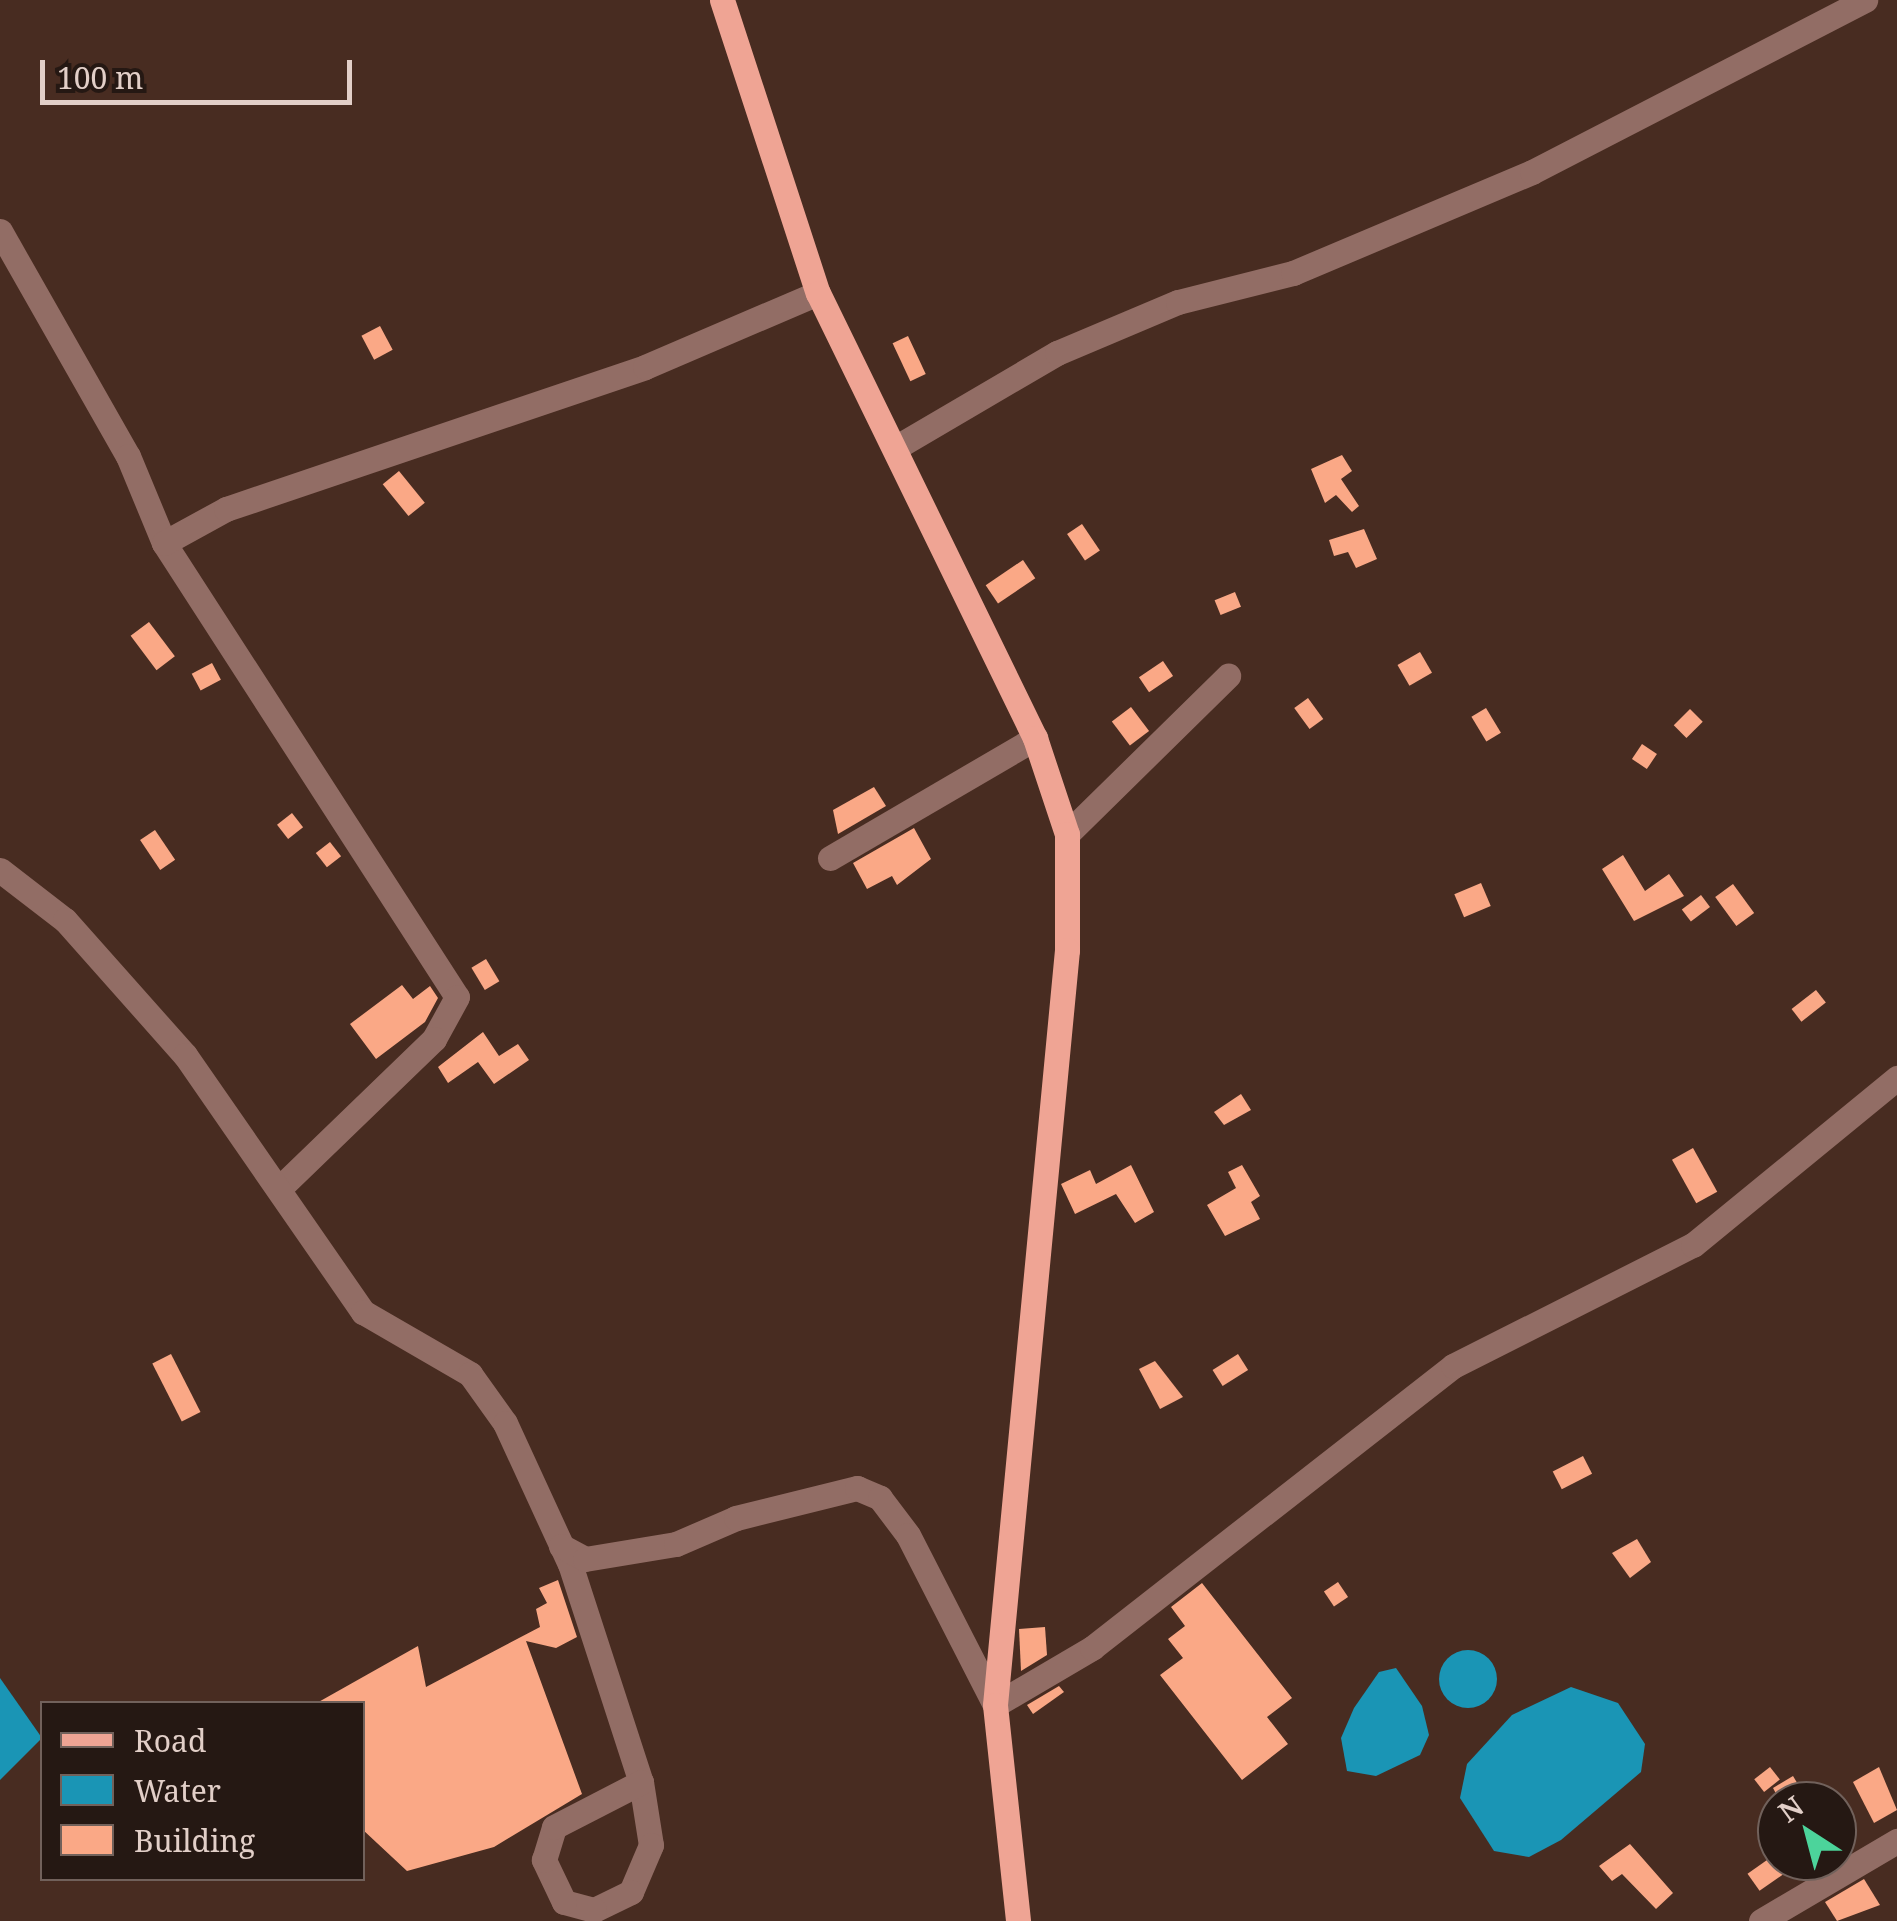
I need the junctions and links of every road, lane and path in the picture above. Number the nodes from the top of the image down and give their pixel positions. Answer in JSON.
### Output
{"nodes":[{"id":1,"x":722,"y":0,"type":"edge"},
{"id":2,"x":1865,"y":0,"type":"edge"},
{"id":3,"x":0,"y":231,"type":"edge"},
{"id":4,"x":818,"y":293,"type":"junction"},
{"id":5,"x":895,"y":448,"type":"junction"},
{"id":6,"x":164,"y":544,"type":"junction"},
{"id":7,"x":1228,"y":676,"type":"dead end"},
{"id":8,"x":1035,"y":738,"type":"junction"},
{"id":9,"x":1067,"y":834,"type":"junction"},
{"id":10,"x":830,"y":858,"type":"dead end"},
{"id":11,"x":0,"y":870,"type":"edge"},
{"id":12,"x":1897,"y":1078,"type":"edge"},
{"id":13,"x":281,"y":1187,"type":"junction"},
{"id":14,"x":561,"y":1546,"type":"junction"},
{"id":15,"x":995,"y":1704,"type":"junction"},
{"id":16,"x":641,"y":1782,"type":"junction"},
{"id":17,"x":1897,"y":1841,"type":"edge"},
{"id":18,"x":1018,"y":1921,"type":"edge"},
{"id":19,"x":1761,"y":1921,"type":"edge"}],
"edges":[{"from":1,"to":4,"type":"main road"},
{"from":2,"to":5,"type":"street"},
{"from":3,"to":6,"type":"street"},
{"from":4,"to":5,"type":"main road"},
{"from":4,"to":6,"type":"street"},
{"from":5,"to":8,"type":"main road"},
{"from":6,"to":13,"type":"street"},
{"from":7,"to":9,"type":"street"},
{"from":8,"to":9,"type":"main road"},
{"from":8,"to":10,"type":"street"},
{"from":9,"to":15,"type":"main road"},
{"from":11,"to":13,"type":"street"},
{"from":12,"to":15,"type":"street"},
{"from":13,"to":14,"type":"street"},
{"from":14,"to":15,"type":"street"},
{"from":14,"to":16,"type":"street"},
{"from":15,"to":18,"type":"main road"},
{"from":16,"to":16,"type":"street"},
{"from":17,"to":19,"type":"street"}]}
